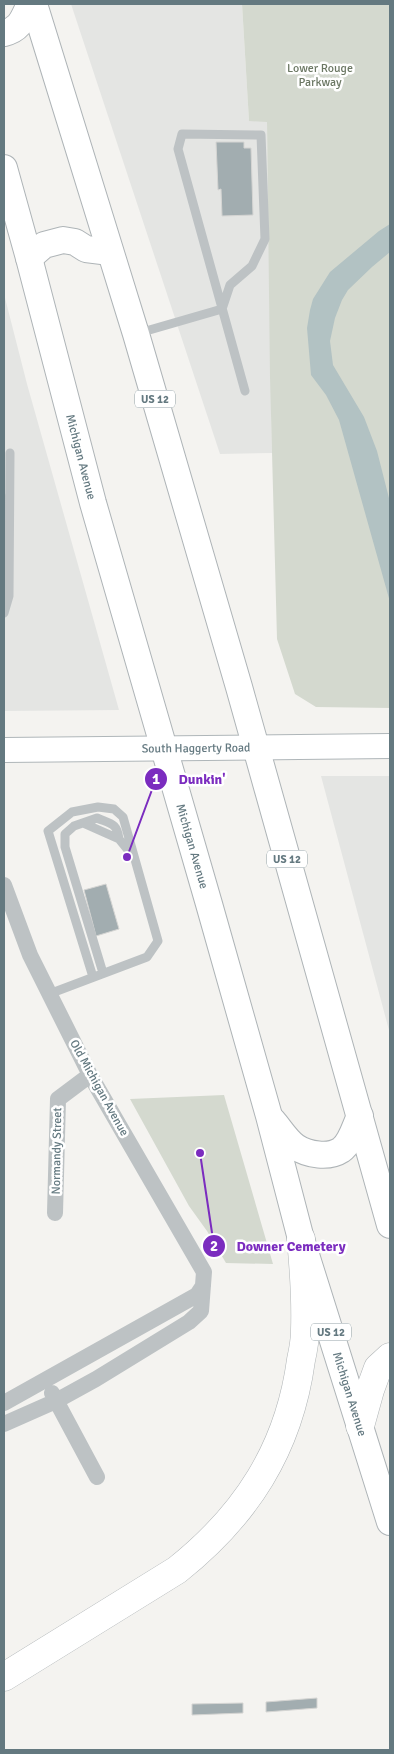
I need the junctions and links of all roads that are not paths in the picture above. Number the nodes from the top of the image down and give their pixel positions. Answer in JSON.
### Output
{"nodes":[{"id":1,"x":32,"y":4,"type":"edge"},
{"id":2,"x":4,"y":33,"type":"edge"},
{"id":3,"x":4,"y":168,"type":"edge"},
{"id":4,"x":110,"y":252,"type":"junction"},
{"id":5,"x":29,"y":258,"type":"junction"},
{"id":6,"x":222,"y":309,"type":"junction"},
{"id":7,"x":136,"y":334,"type":"junction"},
{"id":8,"x":245,"y":391,"type":"dead end"},
{"id":9,"x":10,"y":453,"type":"dead end"},
{"id":10,"x":4,"y":613,"type":"edge"},
{"id":11,"x":390,"y":746,"type":"edge"},
{"id":12,"x":257,"y":748,"type":"junction"},
{"id":13,"x":164,"y":749,"type":"junction"},
{"id":14,"x":4,"y":750,"type":"edge"},
{"id":15,"x":134,"y":857,"type":"junction"},
{"id":16,"x":5,"y":893,"type":"edge"},
{"id":17,"x":103,"y":973,"type":"junction"},
{"id":18,"x":93,"y":977,"type":"junction"},
{"id":19,"x":49,"y":994,"type":"junction"},
{"id":20,"x":90,"y":1075,"type":"junction"},
{"id":21,"x":269,"y":1116,"type":"junction"},
{"id":22,"x":360,"y":1116,"type":"junction"},
{"id":23,"x":55,"y":1213,"type":"dead end"},
{"id":24,"x":390,"y":1225,"type":"edge"},
{"id":25,"x":301,"y":1239,"type":"junction"},
{"id":26,"x":203,"y":1286,"type":"junction"},
{"id":27,"x":390,"y":1356,"type":"edge"},
{"id":28,"x":47,"y":1380,"type":"junction"},
{"id":29,"x":56,"y":1401,"type":"junction"},
{"id":30,"x":4,"y":1403,"type":"edge"},
{"id":31,"x":4,"y":1424,"type":"edge"},
{"id":32,"x":360,"y":1426,"type":"junction"},
{"id":33,"x":97,"y":1476,"type":"dead end"},
{"id":34,"x":390,"y":1522,"type":"edge"},
{"id":35,"x":4,"y":1677,"type":"edge"}],
"edges":[{"from":1,"to":2,"type":"main road"},
{"from":1,"to":4,"type":"main road","number":"US 12"},
{"from":3,"to":5,"type":"main road","name":"Michigan Avenue","number":"US 12"},
{"from":4,"to":5,"type":"main road"},
{"from":4,"to":7,"type":"main road","number":"US 12"},
{"from":5,"to":13,"type":"main road","name":"Michigan Avenue","number":"US 12"},
{"from":6,"to":6,"type":"lane"},
{"from":6,"to":7,"type":"lane"},
{"from":6,"to":8,"type":"lane"},
{"from":7,"to":12,"type":"main road","number":"US 12"},
{"from":9,"to":10,"type":"lane"},
{"from":11,"to":12,"type":"main road","name":"South Haggerty Road"},
{"from":12,"to":13,"type":"main road","name":"South Haggerty Road"},
{"from":12,"to":22,"type":"main road","number":"US 12"},
{"from":13,"to":14,"type":"main road","name":"South Haggerty Road"},
{"from":13,"to":21,"type":"main road","name":"Michigan Avenue","number":"US 12"},
{"from":15,"to":17,"type":"lane"},
{"from":15,"to":17,"type":"lane"},
{"from":15,"to":18,"type":"lane"},
{"from":16,"to":19,"type":"street","name":"Old Michigan Avenue"},
{"from":17,"to":18,"type":"lane"},
{"from":18,"to":19,"type":"lane"},
{"from":19,"to":20,"type":"street","name":"Old Michigan Avenue"},
{"from":20,"to":23,"type":"street","name":"Normandy Street"},
{"from":20,"to":26,"type":"street","name":"Old Michigan Avenue"},
{"from":21,"to":22,"type":"main road"},
{"from":21,"to":25,"type":"main road","name":"Michigan Avenue","number":"US 12"},
{"from":22,"to":24,"type":"main road","number":"US 12"},
{"from":25,"to":32,"type":"main road","name":"Michigan Avenue","number":"US 12"},
{"from":25,"to":35,"type":"highway"},
{"from":26,"to":28,"type":"street"},
{"from":26,"to":29,"type":"street","name":"Old Michigan Avenue"},
{"from":27,"to":32,"type":"highway"},
{"from":28,"to":29,"type":"street"},
{"from":28,"to":30,"type":"street"},
{"from":29,"to":31,"type":"street","name":"Old Michigan Avenue"},
{"from":29,"to":33,"type":"street"},
{"from":32,"to":34,"type":"main road","name":"Michigan Avenue","number":"US 12"}]}
